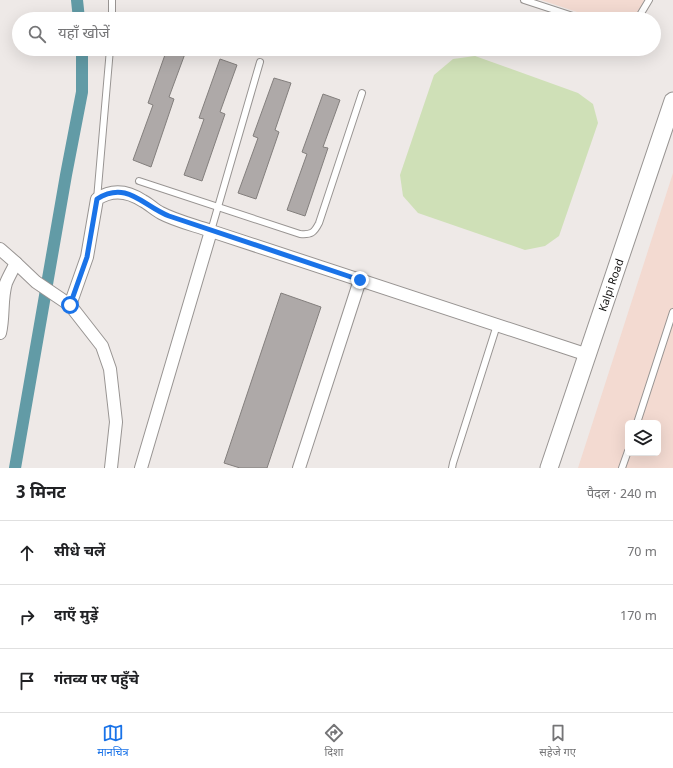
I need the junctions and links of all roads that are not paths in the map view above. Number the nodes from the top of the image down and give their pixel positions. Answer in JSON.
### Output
{"nodes":[{"id":1,"x":112,"y":0,"type":"edge"},
{"id":2,"x":524,"y":0,"type":"edge"},
{"id":3,"x":649,"y":0,"type":"edge"},
{"id":4,"x":112,"y":12,"type":"edge"},
{"id":5,"x":561,"y":12,"type":"edge"},
{"id":6,"x":641,"y":12,"type":"edge"},
{"id":7,"x":109,"y":56,"type":"edge"},
{"id":8,"x":260,"y":62,"type":"dead end"},
{"id":9,"x":362,"y":93,"type":"dead end"},
{"id":10,"x":673,"y":101,"type":"edge"},
{"id":11,"x":140,"y":181,"type":"dead end"},
{"id":12,"x":97,"y":199,"type":"junction"},
{"id":13,"x":217,"y":207,"type":"junction"},
{"id":14,"x":211,"y":231,"type":"junction"},
{"id":15,"x":0,"y":250,"type":"edge"},
{"id":16,"x":16,"y":263,"type":"junction"},
{"id":17,"x":360,"y":280,"type":"junction"},
{"id":18,"x":70,"y":305,"type":"junction"},
{"id":19,"x":673,"y":312,"type":"edge"},
{"id":20,"x":497,"y":325,"type":"junction"},
{"id":21,"x":0,"y":333,"type":"edge"},
{"id":22,"x":588,"y":355,"type":"junction"},
{"id":23,"x":638,"y":420,"type":"edge"},
{"id":24,"x":626,"y":456,"type":"edge"},
{"id":25,"x":111,"y":468,"type":"edge"},
{"id":26,"x":141,"y":468,"type":"edge"},
{"id":27,"x":299,"y":468,"type":"edge"},
{"id":28,"x":452,"y":468,"type":"edge"},
{"id":29,"x":549,"y":468,"type":"edge"},
{"id":30,"x":622,"y":468,"type":"edge"}],
"edges":[{"from":1,"to":4,"type":"lane"},
{"from":2,"to":5,"type":"lane"},
{"from":3,"to":6,"type":"lane"},
{"from":7,"to":12,"type":"lane"},
{"from":8,"to":13,"type":"lane"},
{"from":9,"to":13,"type":"lane"},
{"from":10,"to":22,"type":"main road","name":"Kalpi Road"},
{"from":11,"to":13,"type":"lane"},
{"from":12,"to":14,"type":"street"},
{"from":12,"to":18,"type":"street"},
{"from":13,"to":14,"type":"lane"},
{"from":14,"to":17,"type":"street"},
{"from":14,"to":26,"type":"street"},
{"from":15,"to":16,"type":"street"},
{"from":16,"to":18,"type":"street"},
{"from":16,"to":21,"type":"street"},
{"from":17,"to":20,"type":"street"},
{"from":17,"to":27,"type":"street"},
{"from":18,"to":25,"type":"street"},
{"from":19,"to":23,"type":"lane"},
{"from":20,"to":22,"type":"street"},
{"from":20,"to":28,"type":"lane"},
{"from":22,"to":29,"type":"main road","name":"Kalpi Road"},
{"from":24,"to":30,"type":"lane"}]}
